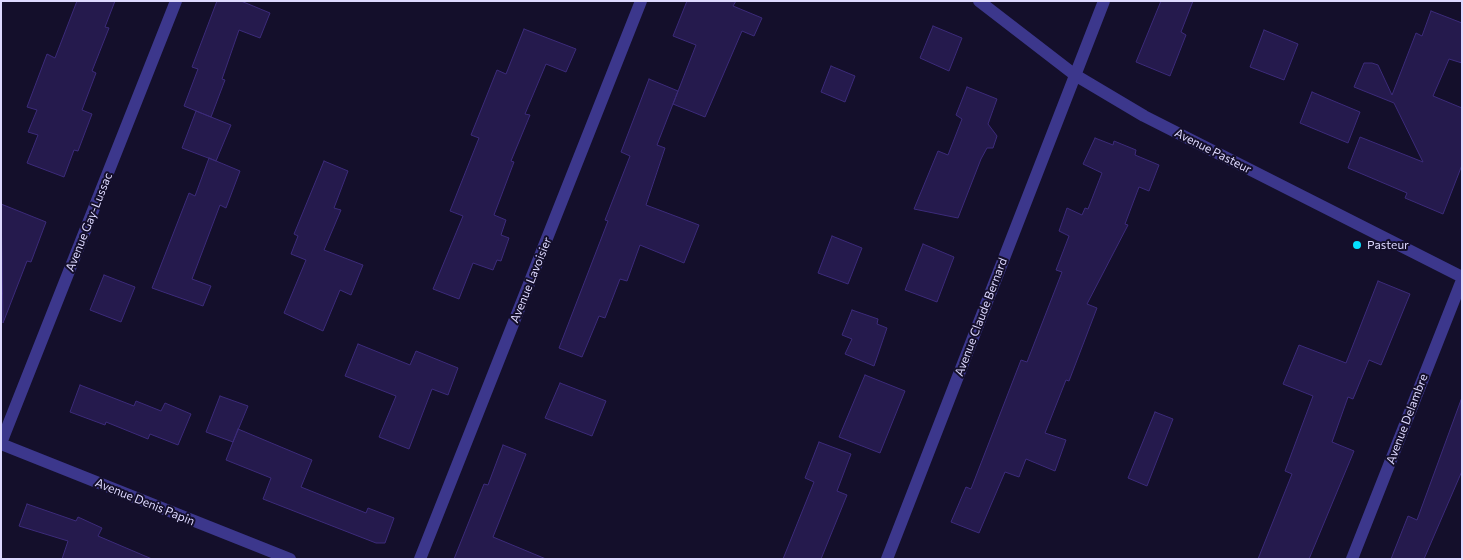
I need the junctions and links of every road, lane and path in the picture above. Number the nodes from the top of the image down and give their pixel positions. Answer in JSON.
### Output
{"nodes":[{"id":1,"x":176,"y":1,"type":"edge"},
{"id":2,"x":641,"y":1,"type":"edge"},
{"id":3,"x":978,"y":1,"type":"edge"},
{"id":4,"x":1104,"y":1,"type":"edge"},
{"id":5,"x":1075,"y":75,"type":"junction"},
{"id":6,"x":1462,"y":279,"type":"edge"},
{"id":7,"x":1,"y":444,"type":"edge"},
{"id":8,"x":290,"y":559,"type":"edge"},
{"id":9,"x":420,"y":559,"type":"edge"},
{"id":10,"x":886,"y":559,"type":"edge"},
{"id":11,"x":1352,"y":559,"type":"edge"}],
"edges":[{"from":1,"to":7,"type":"street","name":"Avenue Gay-Lussac"},
{"from":2,"to":9,"type":"street","name":"Avenue Lavoisier"},
{"from":3,"to":5,"type":"street","name":"Avenue Pasteur"},
{"from":4,"to":5,"type":"street","name":"Avenue Claude Bernard"},
{"from":5,"to":6,"type":"street","name":"Avenue Pasteur"},
{"from":5,"to":10,"type":"street","name":"Avenue Claude Bernard"},
{"from":6,"to":11,"type":"street","name":"Avenue Delambre"},
{"from":7,"to":8,"type":"street","name":"Avenue Denis Papin"}]}
